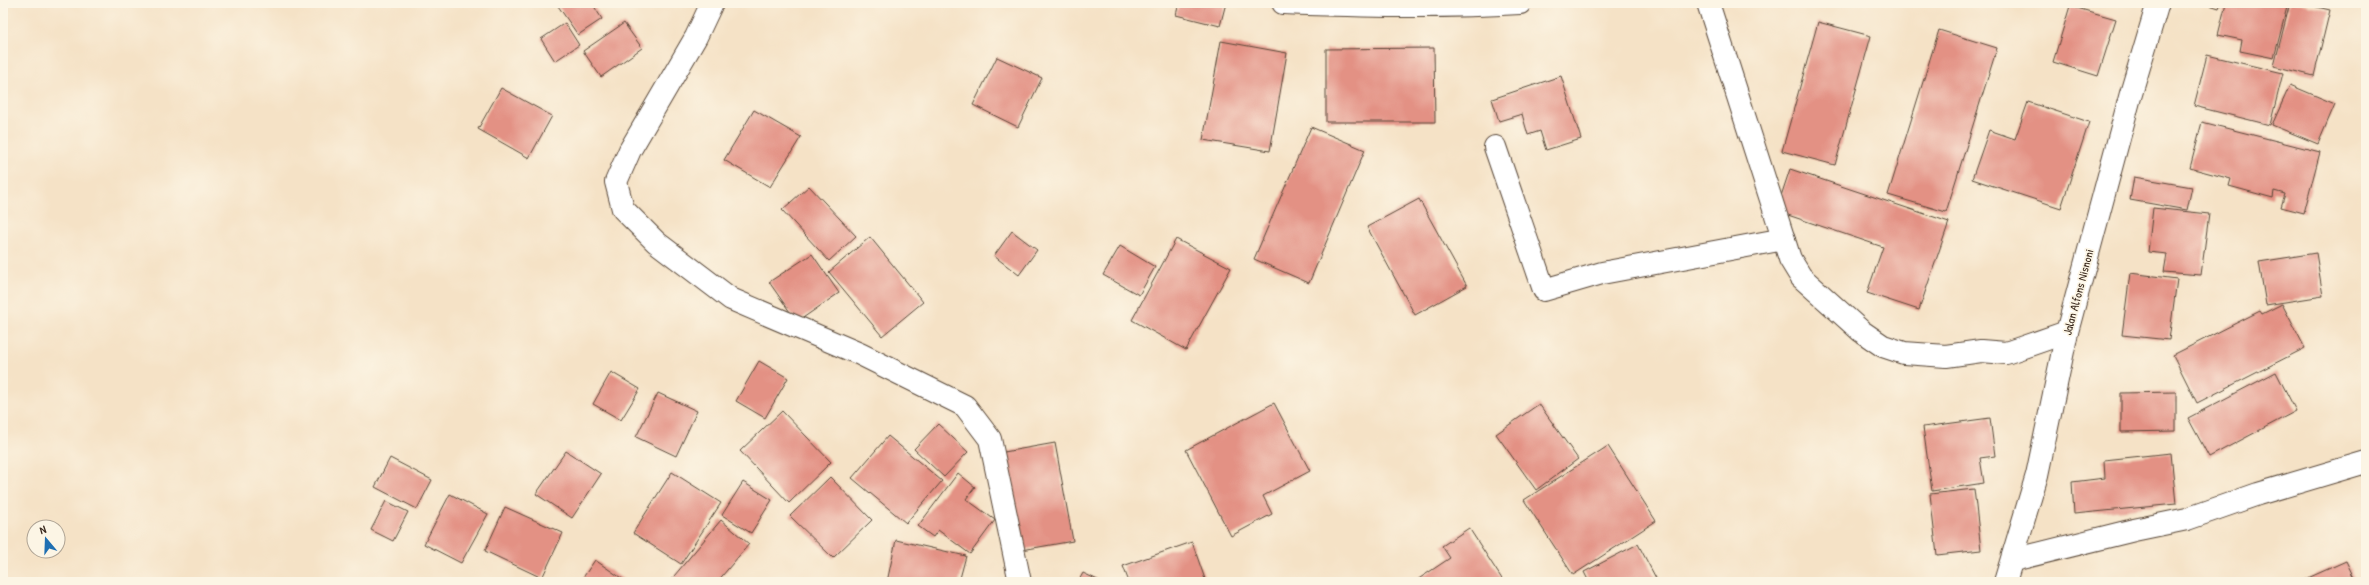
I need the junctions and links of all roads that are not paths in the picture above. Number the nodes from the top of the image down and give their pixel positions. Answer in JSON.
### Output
{"nodes":[{"id":1,"x":712,"y":3,"type":"edge"},
{"id":2,"x":1283,"y":3,"type":"edge"},
{"id":3,"x":1520,"y":3,"type":"edge"},
{"id":4,"x":1708,"y":3,"type":"edge"},
{"id":5,"x":2158,"y":3,"type":"edge"},
{"id":6,"x":1495,"y":147,"type":"dead end"},
{"id":7,"x":1784,"y":239,"type":"junction"},
{"id":8,"x":2067,"y":332,"type":"junction"},
{"id":9,"x":2366,"y":462,"type":"edge"},
{"id":10,"x":2013,"y":560,"type":"junction"},
{"id":11,"x":1020,"y":582,"type":"edge"},
{"id":12,"x":2005,"y":582,"type":"edge"}],
"edges":[{"from":1,"to":11,"type":"street"},
{"from":2,"to":3,"type":"street"},
{"from":4,"to":7,"type":"street"},
{"from":5,"to":8,"type":"street","name":"Jalan Alfons Nisnoni"},
{"from":6,"to":7,"type":"street"},
{"from":7,"to":8,"type":"street"},
{"from":8,"to":10,"type":"street","name":"Jalan Alfons Nisnoni"},
{"from":9,"to":10,"type":"street"},
{"from":10,"to":12,"type":"street","name":"Jalan Alfons Nisnoni"}]}
